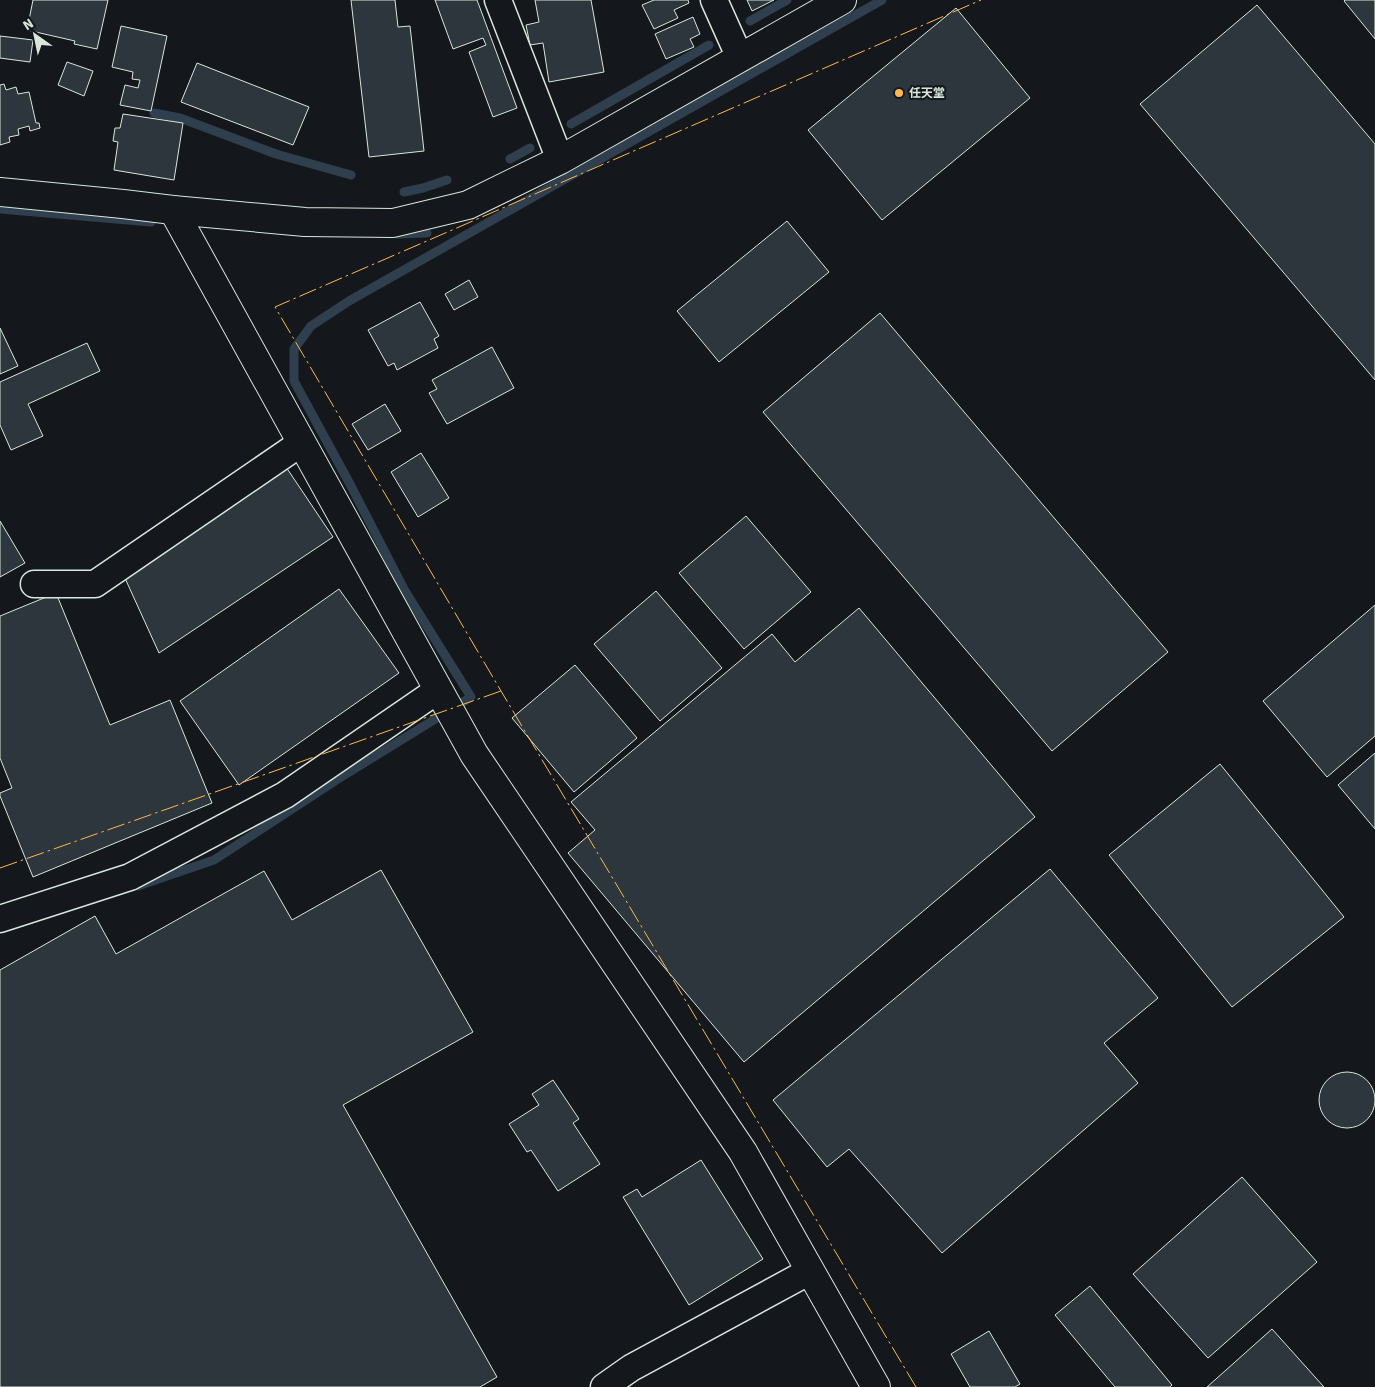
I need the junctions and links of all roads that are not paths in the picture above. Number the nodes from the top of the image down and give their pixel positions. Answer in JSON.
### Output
{"nodes":[{"id":1,"x":498,"y":0,"type":"edge"},
{"id":2,"x":714,"y":0,"type":"edge"},
{"id":3,"x":842,"y":0,"type":"edge"},
{"id":4,"x":740,"y":58,"type":"junction"},
{"id":5,"x":560,"y":160,"type":"junction"},
{"id":6,"x":0,"y":192,"type":"edge"},
{"id":7,"x":173,"y":210,"type":"junction"},
{"id":8,"x":301,"y":443,"type":"junction"},
{"id":9,"x":34,"y":584,"type":"dead end"},
{"id":10,"x":438,"y":690,"type":"junction"},
{"id":11,"x":0,"y":919,"type":"edge"},
{"id":12,"x":810,"y":1271,"type":"junction"},
{"id":13,"x":604,"y":1387,"type":"edge"},
{"id":14,"x":876,"y":1387,"type":"edge"}],
"edges":[{"from":1,"to":5,"type":"street"},
{"from":2,"to":4,"type":"street"},
{"from":3,"to":4,"type":"street"},
{"from":4,"to":5,"type":"street"},
{"from":5,"to":7,"type":"street"},
{"from":6,"to":7,"type":"street"},
{"from":7,"to":8,"type":"street"},
{"from":8,"to":9,"type":"street"},
{"from":8,"to":10,"type":"street"},
{"from":10,"to":11,"type":"street"},
{"from":10,"to":12,"type":"street"},
{"from":12,"to":13,"type":"street"},
{"from":12,"to":14,"type":"street"}]}
